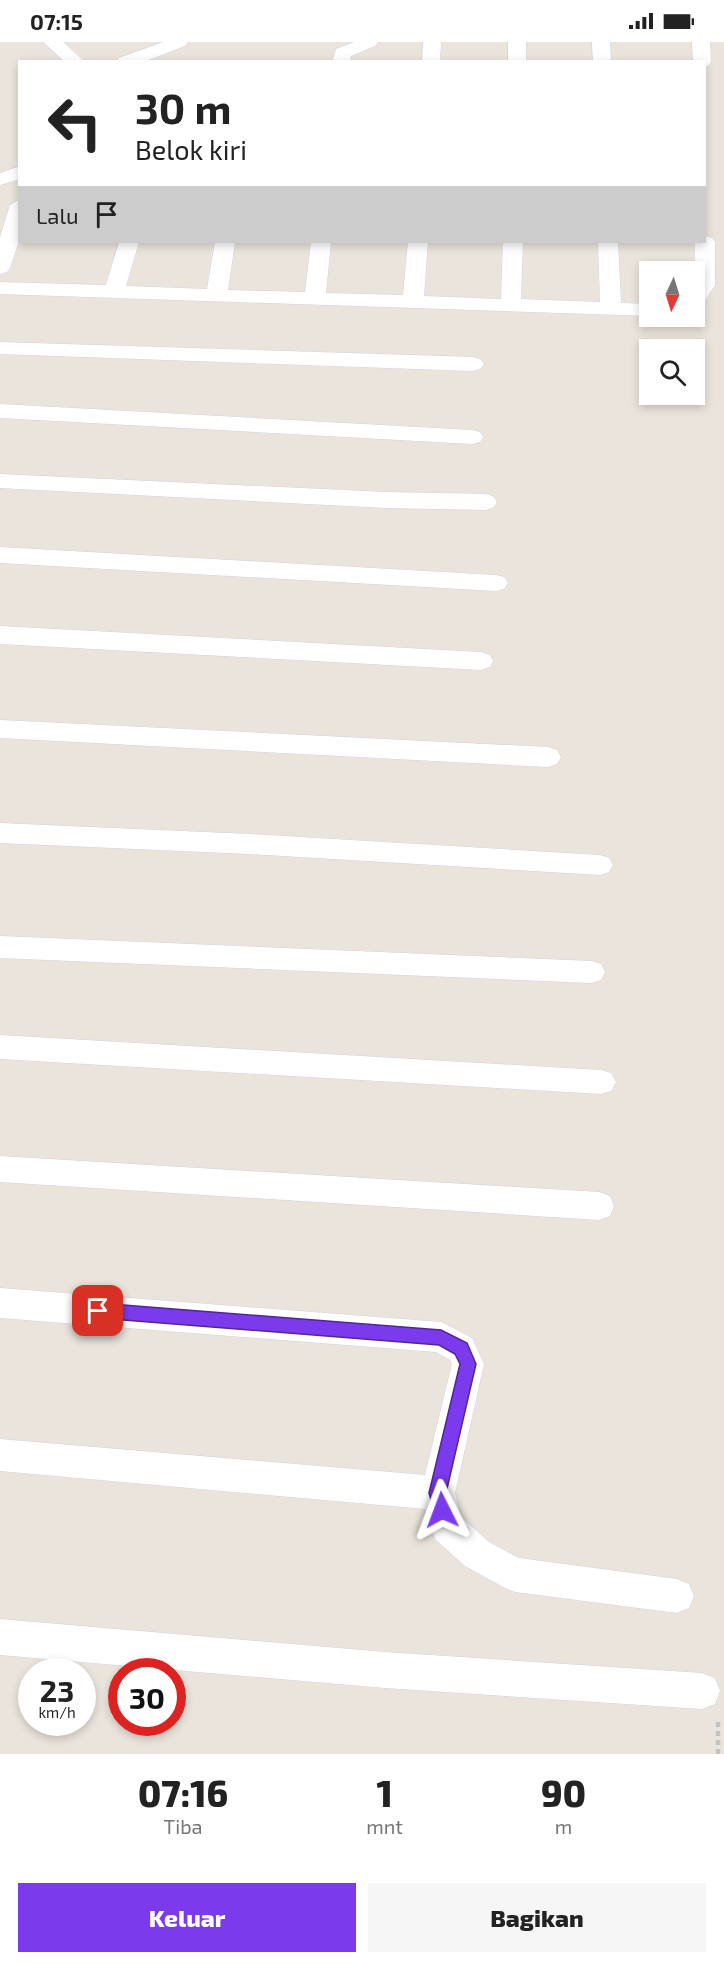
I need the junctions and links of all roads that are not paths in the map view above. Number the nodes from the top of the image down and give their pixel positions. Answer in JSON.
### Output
{"nodes":[{"id":1,"x":52,"y":42,"type":"edge"},
{"id":2,"x":179,"y":42,"type":"edge"},
{"id":3,"x":369,"y":42,"type":"edge"},
{"id":4,"x":432,"y":42,"type":"edge"},
{"id":5,"x":517,"y":42,"type":"edge"},
{"id":6,"x":601,"y":42,"type":"edge"},
{"id":7,"x":701,"y":42,"type":"edge"},
{"id":8,"x":336,"y":58,"type":"edge"},
{"id":9,"x":74,"y":60,"type":"edge"},
{"id":10,"x":130,"y":60,"type":"edge"},
{"id":11,"x":430,"y":60,"type":"edge"},
{"id":12,"x":517,"y":60,"type":"edge"},
{"id":13,"x":602,"y":60,"type":"edge"},
{"id":14,"x":702,"y":60,"type":"edge"},
{"id":15,"x":18,"y":173,"type":"edge"},
{"id":16,"x":0,"y":179,"type":"edge"},
{"id":17,"x":18,"y":209,"type":"edge"},
{"id":18,"x":5,"y":238,"type":"edge"},
{"id":19,"x":129,"y":243,"type":"edge"},
{"id":20,"x":225,"y":243,"type":"edge"},
{"id":21,"x":321,"y":243,"type":"edge"},
{"id":22,"x":418,"y":243,"type":"edge"},
{"id":23,"x":513,"y":243,"type":"edge"},
{"id":24,"x":608,"y":243,"type":"edge"},
{"id":25,"x":705,"y":243,"type":"edge"},
{"id":26,"x":705,"y":261,"type":"edge"},
{"id":27,"x":0,"y":268,"type":"edge"},
{"id":28,"x":0,"y":288,"type":"edge"},
{"id":29,"x":116,"y":290,"type":"junction"},
{"id":30,"x":218,"y":293,"type":"junction"},
{"id":31,"x":315,"y":297,"type":"junction"},
{"id":32,"x":413,"y":303,"type":"junction"},
{"id":33,"x":511,"y":307,"type":"junction"},
{"id":34,"x":611,"y":310,"type":"junction"},
{"id":35,"x":639,"y":310,"type":"edge"},
{"id":36,"x":0,"y":348,"type":"edge"},
{"id":37,"x":473,"y":364,"type":"dead end"},
{"id":38,"x":0,"y":411,"type":"edge"},
{"id":39,"x":472,"y":437,"type":"dead end"},
{"id":40,"x":0,"y":481,"type":"edge"},
{"id":41,"x":486,"y":502,"type":"dead end"},
{"id":42,"x":0,"y":555,"type":"edge"},
{"id":43,"x":496,"y":583,"type":"dead end"},
{"id":44,"x":0,"y":635,"type":"edge"},
{"id":45,"x":481,"y":661,"type":"dead end"},
{"id":46,"x":0,"y":729,"type":"edge"},
{"id":47,"x":548,"y":757,"type":"dead end"},
{"id":48,"x":0,"y":833,"type":"edge"},
{"id":49,"x":600,"y":865,"type":"dead end"},
{"id":50,"x":0,"y":947,"type":"edge"},
{"id":51,"x":591,"y":972,"type":"dead end"},
{"id":52,"x":0,"y":1047,"type":"edge"},
{"id":53,"x":601,"y":1082,"type":"dead end"},
{"id":54,"x":0,"y":1169,"type":"edge"},
{"id":55,"x":599,"y":1206,"type":"dead end"},
{"id":56,"x":0,"y":1303,"type":"edge"},
{"id":57,"x":0,"y":1455,"type":"edge"},
{"id":58,"x":438,"y":1493,"type":"junction"},
{"id":59,"x":677,"y":1596,"type":"dead end"},
{"id":60,"x":0,"y":1637,"type":"edge"},
{"id":61,"x":702,"y":1691,"type":"dead end"}],
"edges":[{"from":1,"to":9,"type":"street"},
{"from":2,"to":10,"type":"street"},
{"from":3,"to":8,"type":"street"},
{"from":4,"to":11,"type":"street"},
{"from":5,"to":12,"type":"street"},
{"from":6,"to":13,"type":"street"},
{"from":7,"to":14,"type":"street"},
{"from":15,"to":16,"type":"street"},
{"from":17,"to":18,"type":"street"},
{"from":18,"to":27,"type":"street"},
{"from":19,"to":29,"type":"street"},
{"from":20,"to":30,"type":"street"},
{"from":21,"to":31,"type":"street"},
{"from":22,"to":32,"type":"street"},
{"from":23,"to":33,"type":"street"},
{"from":24,"to":34,"type":"street"},
{"from":25,"to":26,"type":"street"},
{"from":28,"to":29,"type":"street"},
{"from":29,"to":30,"type":"street"},
{"from":30,"to":31,"type":"street"},
{"from":31,"to":32,"type":"street"},
{"from":32,"to":33,"type":"street"},
{"from":33,"to":34,"type":"street"},
{"from":34,"to":35,"type":"street"},
{"from":36,"to":37,"type":"street"},
{"from":38,"to":39,"type":"street"},
{"from":40,"to":41,"type":"street"},
{"from":42,"to":43,"type":"street"},
{"from":44,"to":45,"type":"street"},
{"from":46,"to":47,"type":"street"},
{"from":48,"to":49,"type":"street"},
{"from":50,"to":51,"type":"street"},
{"from":52,"to":53,"type":"street"},
{"from":54,"to":55,"type":"street"},
{"from":56,"to":58,"type":"street"},
{"from":57,"to":58,"type":"street"},
{"from":58,"to":59,"type":"street"},
{"from":60,"to":61,"type":"street"}]}
